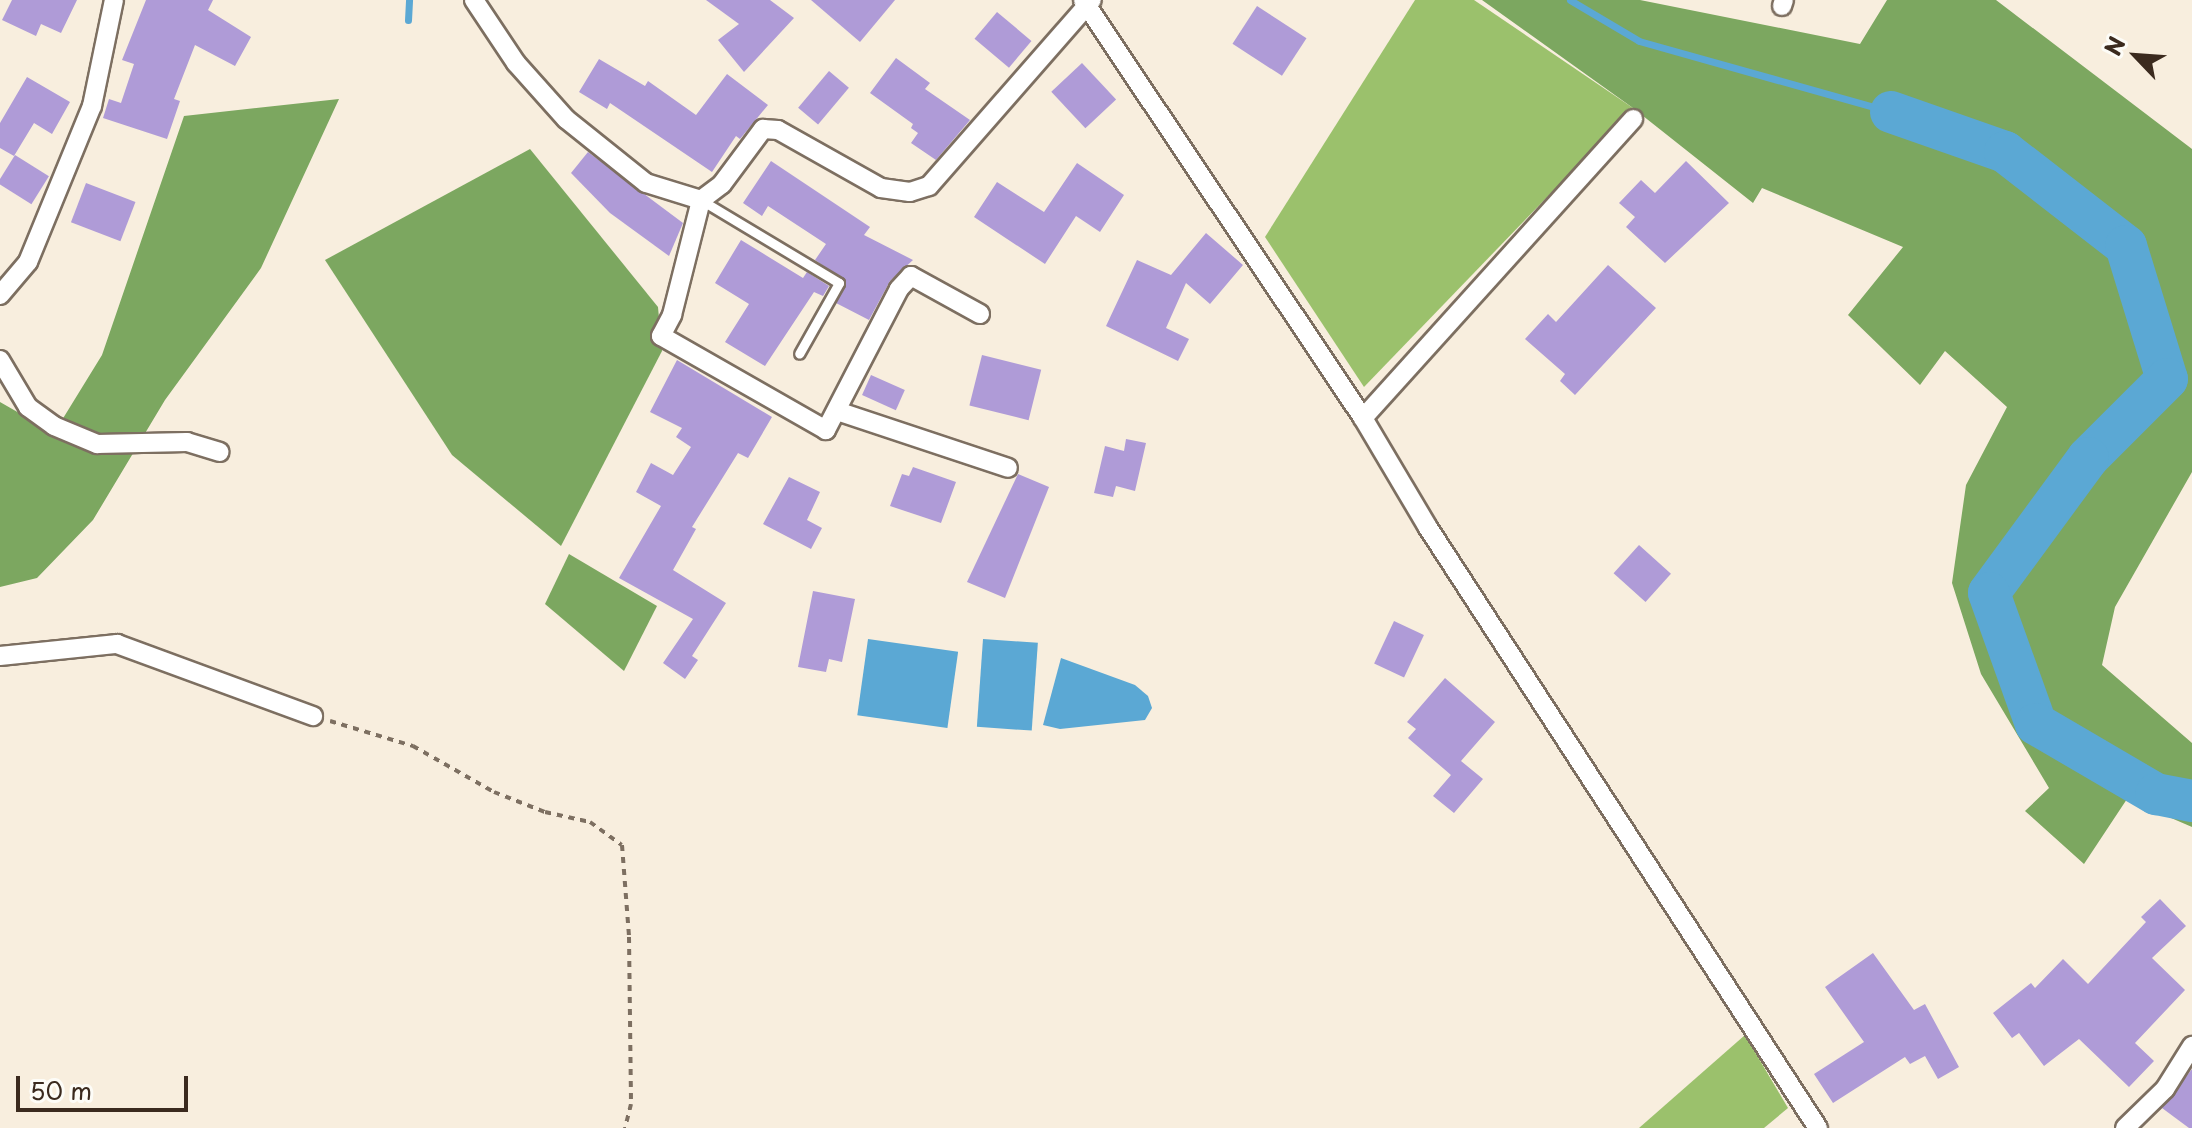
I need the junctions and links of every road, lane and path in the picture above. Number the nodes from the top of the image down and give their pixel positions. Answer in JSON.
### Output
{"nodes":[{"id":1,"x":114,"y":0,"type":"edge"},
{"id":2,"x":474,"y":0,"type":"edge"},
{"id":3,"x":1087,"y":2,"type":"edge"},
{"id":4,"x":1633,"y":119,"type":"dead end"},
{"id":5,"x":701,"y":200,"type":"junction"},
{"id":6,"x":0,"y":295,"type":"edge"},
{"id":7,"x":980,"y":314,"type":"dead end"},
{"id":8,"x":799,"y":354,"type":"dead end"},
{"id":9,"x":0,"y":360,"type":"edge"},
{"id":10,"x":837,"y":411,"type":"junction"},
{"id":11,"x":1363,"y":418,"type":"junction"},
{"id":12,"x":219,"y":452,"type":"dead end"},
{"id":13,"x":1008,"y":468,"type":"dead end"},
{"id":14,"x":0,"y":656,"type":"edge"},
{"id":15,"x":313,"y":716,"type":"joint"},
{"id":16,"x":2192,"y":1046,"type":"edge"},
{"id":17,"x":625,"y":1128,"type":"edge"},
{"id":18,"x":1818,"y":1128,"type":"edge"},
{"id":19,"x":2125,"y":1128,"type":"edge"}],
"edges":[{"from":1,"to":6,"type":"street"},
{"from":2,"to":5,"type":"street"},
{"from":3,"to":5,"type":"street"},
{"from":3,"to":11,"type":"street"},
{"from":4,"to":11,"type":"street"},
{"from":5,"to":8,"type":"lane"},
{"from":5,"to":10,"type":"street"},
{"from":7,"to":10,"type":"street"},
{"from":9,"to":12,"type":"street"},
{"from":10,"to":13,"type":"street"},
{"from":11,"to":18,"type":"street"},
{"from":14,"to":15,"type":"street"},
{"from":15,"to":17,"type":"path"},
{"from":16,"to":19,"type":"street"}]}
